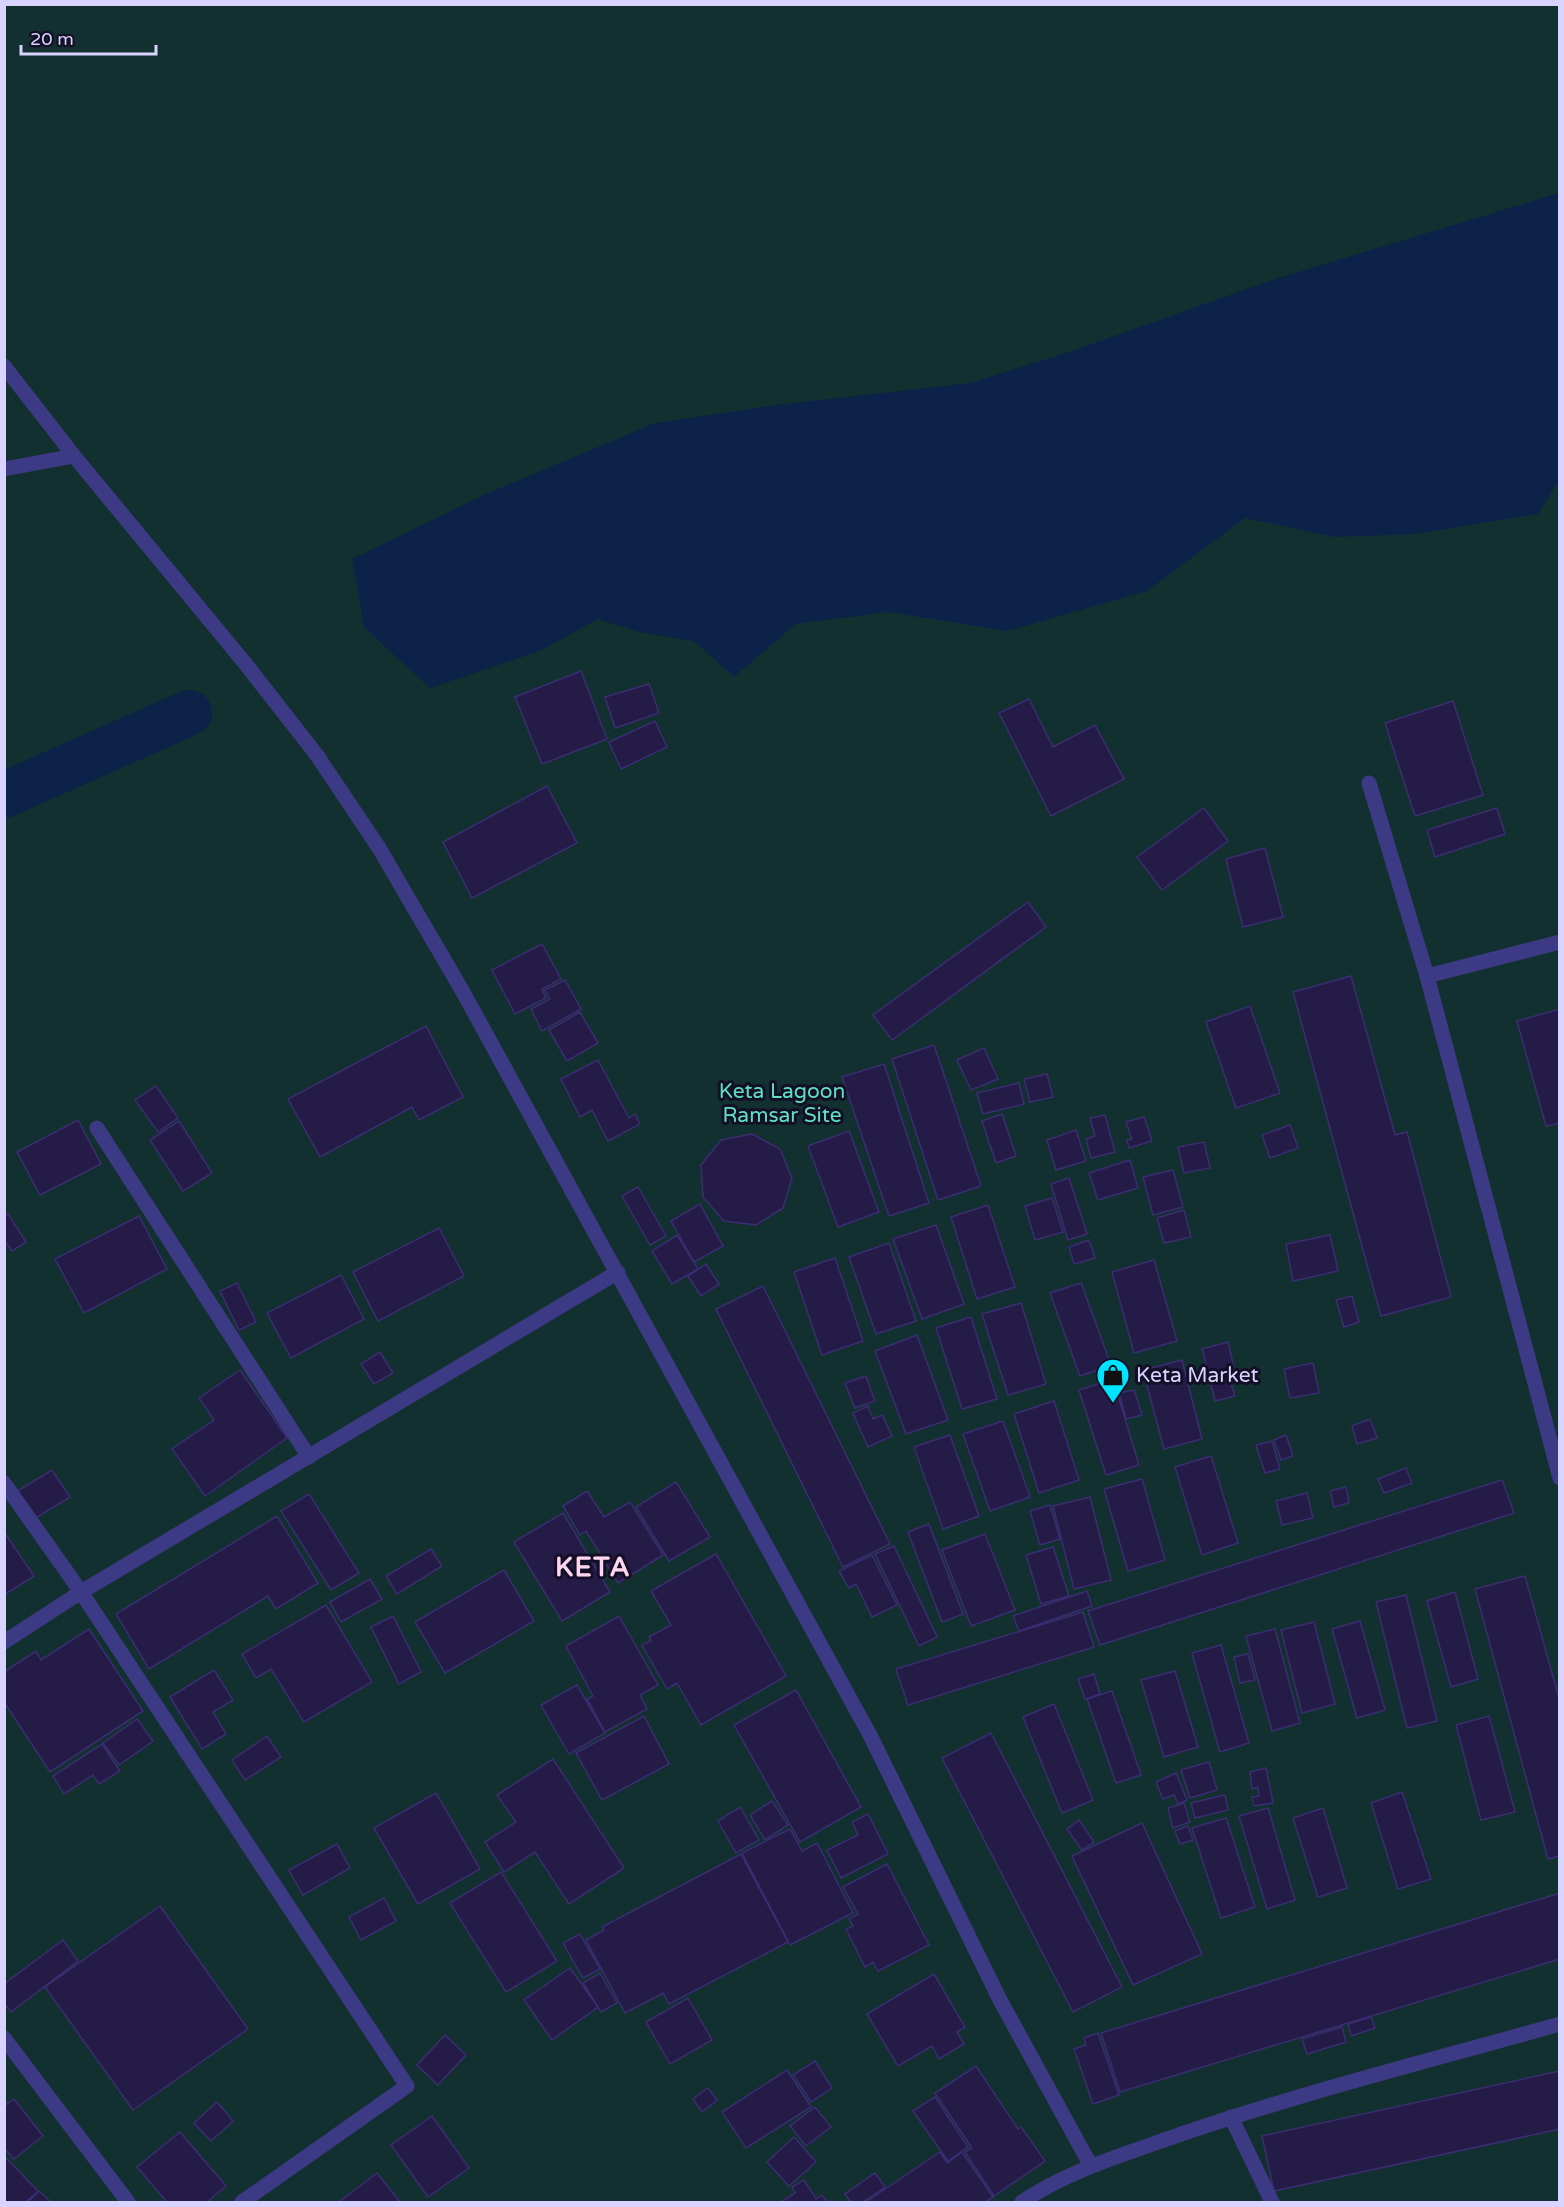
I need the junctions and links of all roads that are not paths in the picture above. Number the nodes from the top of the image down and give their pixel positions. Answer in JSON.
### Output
{"nodes":[{"id":1,"x":4,"y":366,"type":"edge"},
{"id":2,"x":74,"y":456,"type":"junction"},
{"id":3,"x":4,"y":469,"type":"edge"},
{"id":4,"x":1369,"y":783,"type":"dead end"},
{"id":5,"x":1560,"y":942,"type":"edge"},
{"id":6,"x":1427,"y":976,"type":"junction"},
{"id":7,"x":97,"y":1128,"type":"dead end"},
{"id":8,"x":618,"y":1272,"type":"junction"},
{"id":9,"x":309,"y":1457,"type":"junction"},
{"id":10,"x":1560,"y":1478,"type":"edge"},
{"id":11,"x":4,"y":1483,"type":"edge"},
{"id":12,"x":81,"y":1592,"type":"junction"},
{"id":13,"x":4,"y":1642,"type":"edge"},
{"id":14,"x":1560,"y":2024,"type":"edge"},
{"id":15,"x":4,"y":2038,"type":"edge"},
{"id":16,"x":1230,"y":2117,"type":"junction"},
{"id":17,"x":1091,"y":2166,"type":"junction"},
{"id":18,"x":128,"y":2202,"type":"edge"},
{"id":19,"x":242,"y":2202,"type":"edge"},
{"id":20,"x":1022,"y":2202,"type":"edge"},
{"id":21,"x":1272,"y":2202,"type":"edge"}],
"edges":[{"from":1,"to":2,"type":"street"},
{"from":2,"to":3,"type":"street"},
{"from":2,"to":8,"type":"street"},
{"from":4,"to":6,"type":"street"},
{"from":5,"to":6,"type":"street"},
{"from":6,"to":10,"type":"street"},
{"from":7,"to":9,"type":"street"},
{"from":8,"to":9,"type":"street"},
{"from":8,"to":17,"type":"street"},
{"from":9,"to":12,"type":"street"},
{"from":11,"to":12,"type":"street"},
{"from":12,"to":13,"type":"street"},
{"from":12,"to":19,"type":"street"},
{"from":14,"to":16,"type":"street"},
{"from":15,"to":18,"type":"street"},
{"from":16,"to":17,"type":"street"},
{"from":16,"to":21,"type":"street"},
{"from":17,"to":20,"type":"street"}]}
